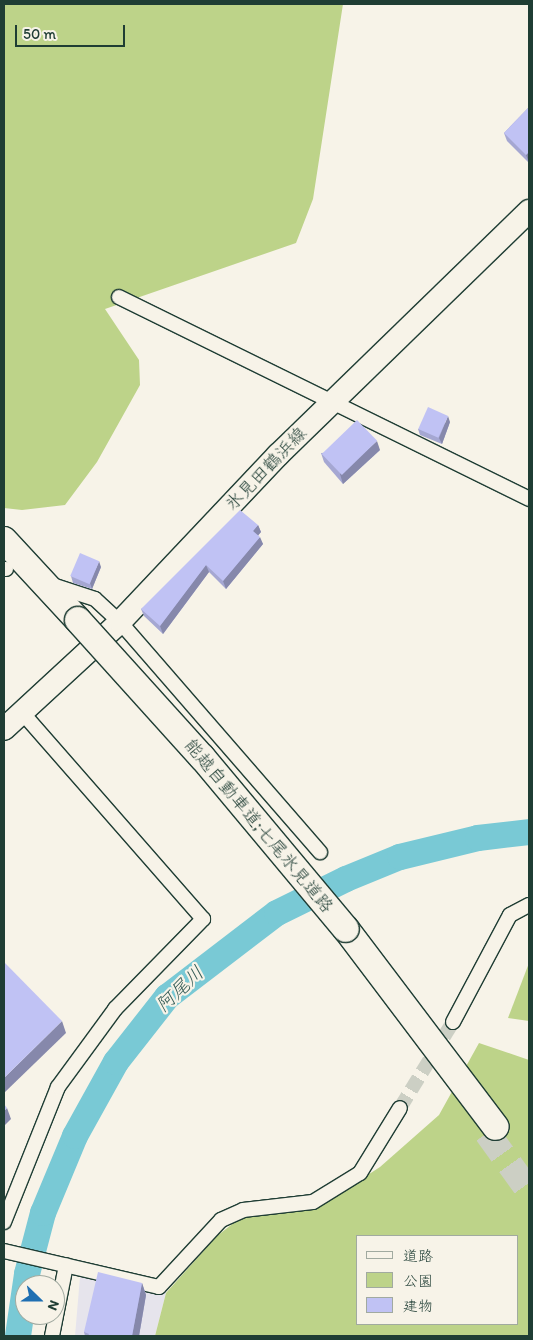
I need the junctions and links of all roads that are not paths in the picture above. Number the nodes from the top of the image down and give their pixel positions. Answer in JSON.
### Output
{"nodes":[{"id":1,"x":529,"y":210,"type":"edge"},
{"id":2,"x":119,"y":297,"type":"dead end"},
{"id":3,"x":333,"y":402,"type":"junction"},
{"id":4,"x":529,"y":499,"type":"edge"},
{"id":5,"x":4,"y":540,"type":"edge"},
{"id":6,"x":4,"y":564,"type":"edge"},
{"id":7,"x":52,"y":585,"type":"dead end"},
{"id":8,"x":120,"y":622,"type":"junction"},
{"id":9,"x":75,"y":624,"type":"junction"},
{"id":10,"x":22,"y":712,"type":"junction"},
{"id":11,"x":4,"y":729,"type":"edge"},
{"id":12,"x":320,"y":852,"type":"dead end"},
{"id":13,"x":529,"y":905,"type":"edge"},
{"id":14,"x":453,"y":1022,"type":"tunnel mouth"},
{"id":15,"x":400,"y":1108,"type":"tunnel mouth"},
{"id":16,"x":492,"y":1130,"type":"tunnel mouth"},
{"id":17,"x":4,"y":1222,"type":"edge"},
{"id":18,"x":4,"y":1251,"type":"edge"},
{"id":19,"x":66,"y":1265,"type":"junction"},
{"id":20,"x":52,"y":1336,"type":"edge"}],
"edges":[{"from":1,"to":3,"type":"main road","name":"氷見田鶴浜線"},
{"from":2,"to":3,"type":"street"},
{"from":3,"to":4,"type":"street"},
{"from":3,"to":8,"type":"main road","name":"氷見田鶴浜線"},
{"from":5,"to":9,"type":"highway","name":"能越自動車道;七尾氷見道路"},
{"from":6,"to":9,"type":"highway","name":"能越自動車道;七尾氷見道路"},
{"from":7,"to":8,"type":"street"},
{"from":8,"to":10,"type":"main road","name":"氷見田鶴浜線"},
{"from":8,"to":12,"type":"street"},
{"from":9,"to":16,"type":"highway","name":"能越自動車道;七尾氷見道路"},
{"from":10,"to":11,"type":"main road","name":"氷見田鶴浜線"},
{"from":10,"to":17,"type":"street"},
{"from":13,"to":14,"type":"street"},
{"from":15,"to":19,"type":"street"},
{"from":18,"to":19,"type":"street"},
{"from":19,"to":20,"type":"street"}]}
